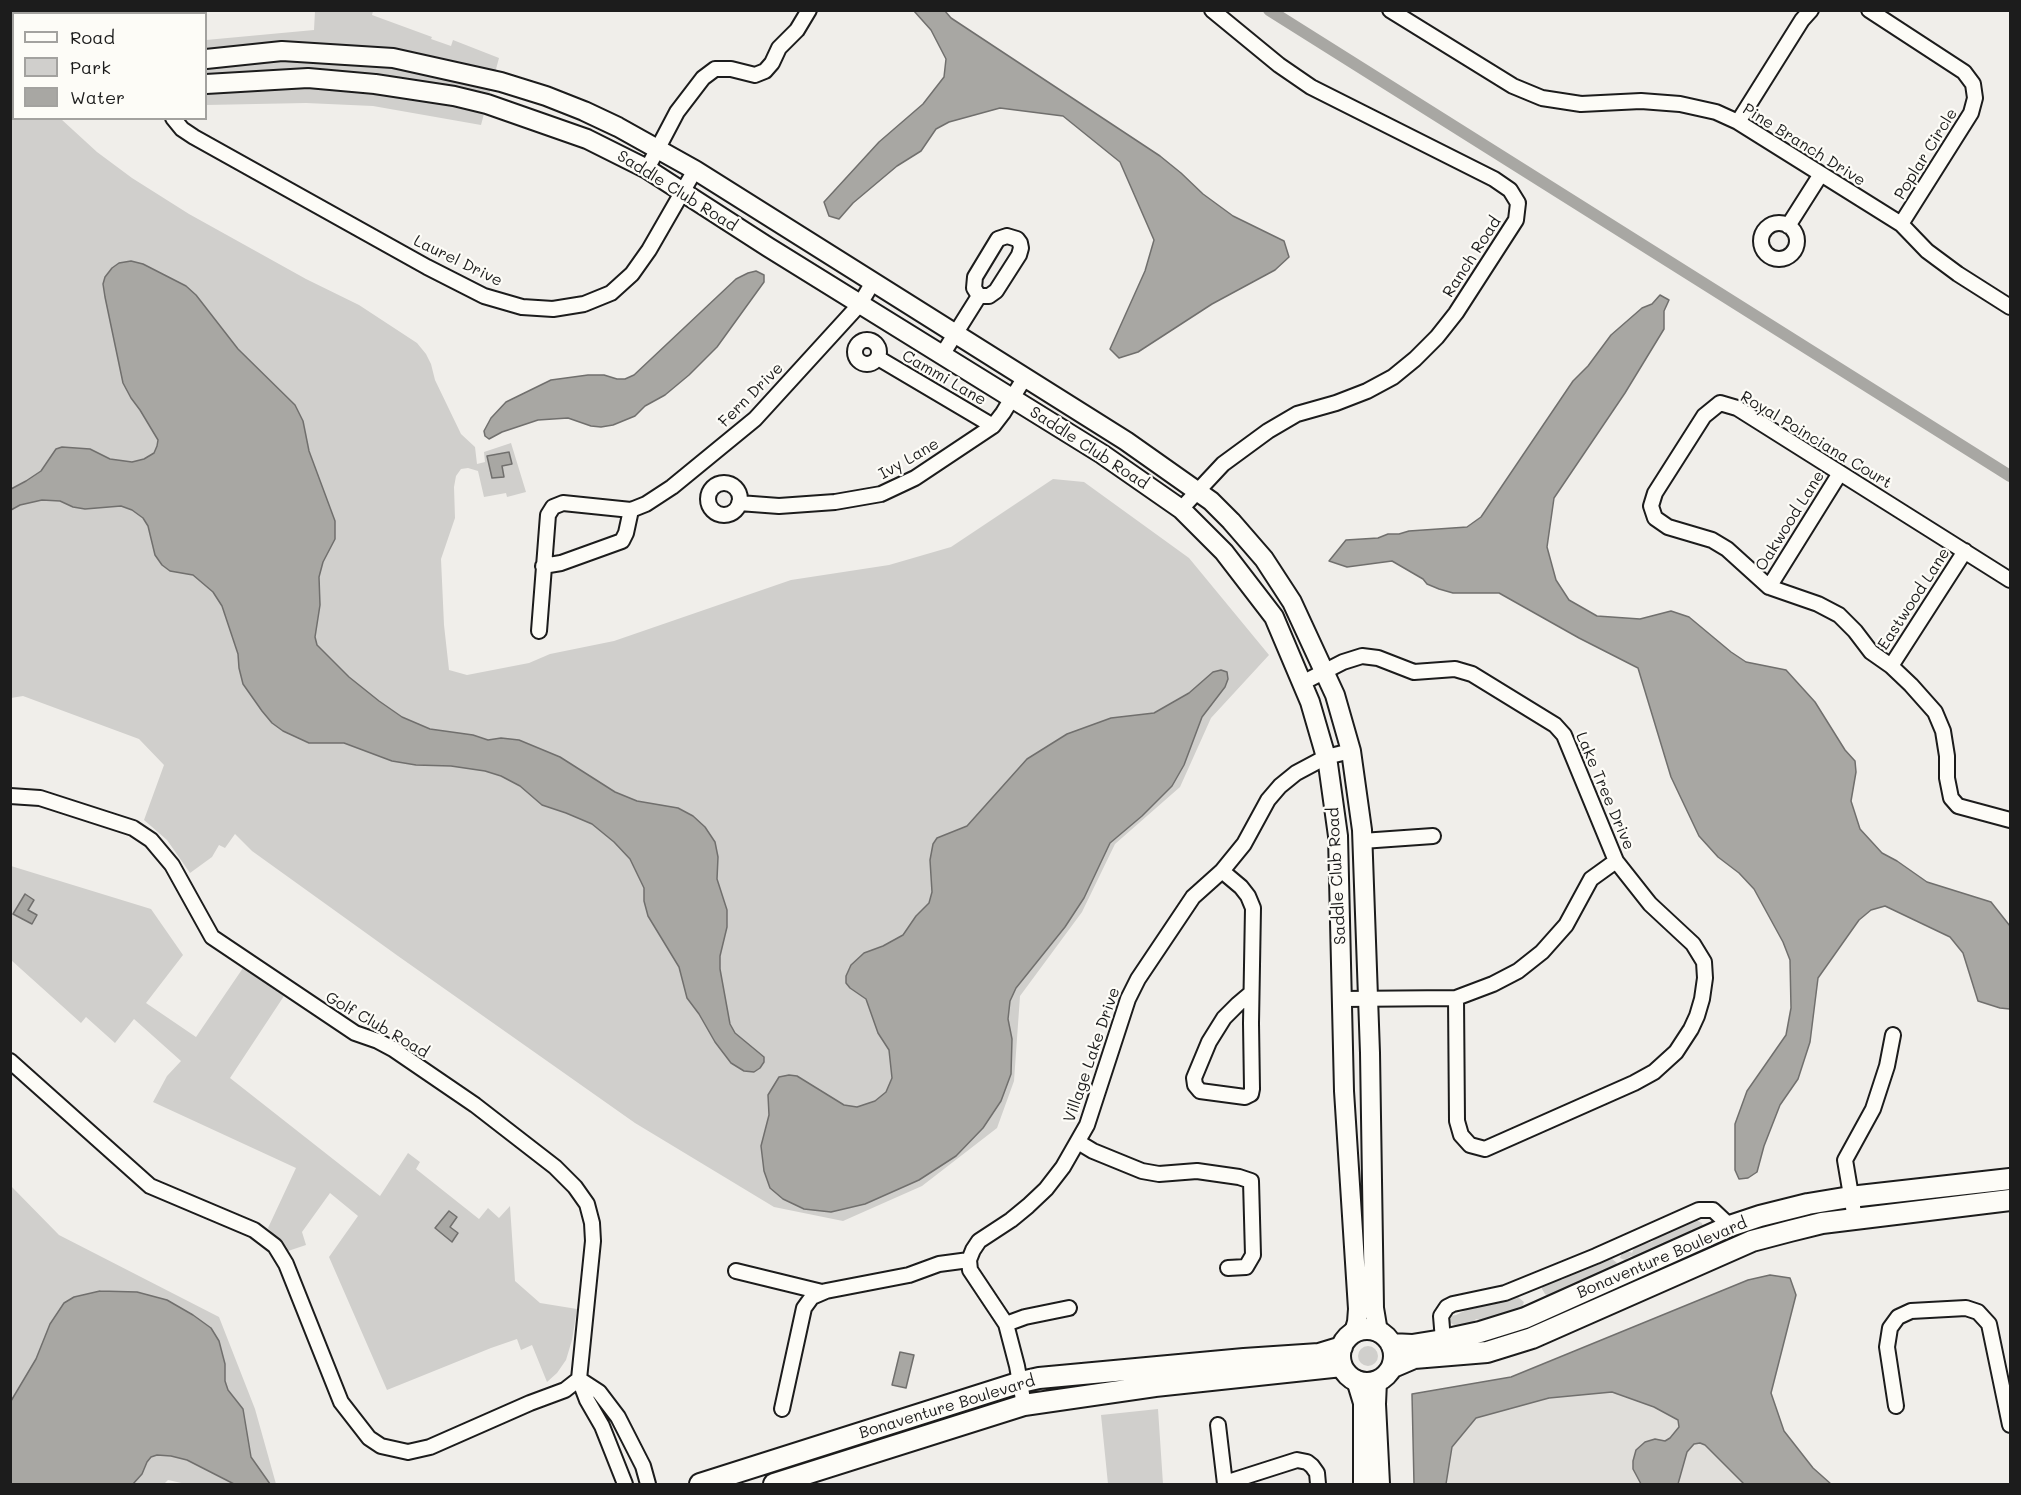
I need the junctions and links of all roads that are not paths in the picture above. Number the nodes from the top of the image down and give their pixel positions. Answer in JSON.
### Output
{"nodes":[{"id":1,"x":809,"y":10,"type":"edge"},
{"id":2,"x":1212,"y":10,"type":"edge"},
{"id":3,"x":1390,"y":10,"type":"edge"},
{"id":4,"x":1811,"y":10,"type":"edge"},
{"id":5,"x":1869,"y":10,"type":"edge"},
{"id":6,"x":207,"y":59,"type":"edge"},
{"id":7,"x":207,"y":84,"type":"edge"},
{"id":8,"x":175,"y":120,"type":"edge"},
{"id":9,"x":1738,"y":122,"type":"junction"},
{"id":10,"x":658,"y":148,"type":"junction"},
{"id":11,"x":646,"y":169,"type":"junction"},
{"id":12,"x":695,"y":170,"type":"junction"},
{"id":13,"x":1821,"y":174,"type":"junction"},
{"id":14,"x":682,"y":191,"type":"junction"},
{"id":15,"x":1901,"y":224,"type":"junction"},
{"id":16,"x":1788,"y":226,"type":"dead end"},
{"id":17,"x":873,"y":282,"type":"junction"},
{"id":18,"x":979,"y":296,"type":"dead end"},
{"id":19,"x":860,"y":304,"type":"junction"},
{"id":20,"x":2010,"y":307,"type":"edge"},
{"id":21,"x":956,"y":334,"type":"junction"},
{"id":22,"x":942,"y":355,"type":"junction"},
{"id":23,"x":878,"y":358,"type":"dead end"},
{"id":24,"x":1025,"y":377,"type":"junction"},
{"id":25,"x":1012,"y":398,"type":"junction"},
{"id":26,"x":993,"y":426,"type":"junction"},
{"id":27,"x":1840,"y":473,"type":"junction"},
{"id":28,"x":1198,"y":491,"type":"junction"},
{"id":29,"x":739,"y":503,"type":"dead end"},
{"id":30,"x":1181,"y":509,"type":"junction"},
{"id":31,"x":631,"y":510,"type":"junction"},
{"id":32,"x":1965,"y":551,"type":"junction"},
{"id":33,"x":543,"y":566,"type":"junction"},
{"id":34,"x":2010,"y":580,"type":"edge"},
{"id":35,"x":1769,"y":587,"type":"junction"},
{"id":36,"x":539,"y":631,"type":"dead end"},
{"id":37,"x":1891,"y":666,"type":"junction"},
{"id":38,"x":1324,"y":671,"type":"junction"},
{"id":39,"x":1302,"y":683,"type":"junction"},
{"id":40,"x":1351,"y":751,"type":"junction"},
{"id":41,"x":1326,"y":757,"type":"junction"},
{"id":42,"x":10,"y":796,"type":"edge"},
{"id":43,"x":2010,"y":820,"type":"edge"},
{"id":44,"x":1433,"y":836,"type":"dead end"},
{"id":45,"x":1362,"y":841,"type":"junction"},
{"id":46,"x":1616,"y":861,"type":"junction"},
{"id":47,"x":1222,"y":871,"type":"junction"},
{"id":48,"x":1251,"y":993,"type":"junction"},
{"id":49,"x":1456,"y":998,"type":"junction"},
{"id":50,"x":1342,"y":999,"type":"junction"},
{"id":51,"x":1368,"y":999,"type":"junction"},
{"id":52,"x":1893,"y":1035,"type":"dead end"},
{"id":53,"x":10,"y":1061,"type":"edge"},
{"id":54,"x":1078,"y":1142,"type":"junction"},
{"id":55,"x":2010,"y":1179,"type":"edge"},
{"id":56,"x":1850,"y":1197,"type":"junction"},
{"id":57,"x":2010,"y":1200,"type":"edge"},
{"id":58,"x":1855,"y":1219,"type":"junction"},
{"id":59,"x":1730,"y":1226,"type":"junction"},
{"id":60,"x":969,"y":1260,"type":"junction"},
{"id":61,"x":1228,"y":1268,"type":"dead end"},
{"id":62,"x":736,"y":1271,"type":"dead end"},
{"id":63,"x":822,"y":1292,"type":"junction"},
{"id":64,"x":1069,"y":1308,"type":"dead end"},
{"id":65,"x":1006,"y":1324,"type":"junction"},
{"id":66,"x":1384,"y":1338,"type":"junction"},
{"id":67,"x":1443,"y":1340,"type":"junction"},
{"id":68,"x":1348,"y":1356,"type":"junction"},
{"id":69,"x":1393,"y":1367,"type":"junction"},
{"id":70,"x":579,"y":1379,"type":"junction"},
{"id":71,"x":1377,"y":1381,"type":"junction"},
{"id":72,"x":1021,"y":1382,"type":"junction"},
{"id":73,"x":1024,"y":1405,"type":"junction"},
{"id":74,"x":1896,"y":1406,"type":"dead end"},
{"id":75,"x":782,"y":1409,"type":"dead end"},
{"id":76,"x":618,"y":1418,"type":"junction"},
{"id":77,"x":1218,"y":1425,"type":"dead end"},
{"id":78,"x":2010,"y":1425,"type":"edge"},
{"id":79,"x":602,"y":1426,"type":"junction"},
{"id":80,"x":1225,"y":1484,"type":"edge"},
{"id":81,"x":625,"y":1485,"type":"edge"},
{"id":82,"x":648,"y":1485,"type":"edge"},
{"id":83,"x":700,"y":1485,"type":"edge"},
{"id":84,"x":774,"y":1485,"type":"edge"},
{"id":85,"x":1318,"y":1485,"type":"edge"},
{"id":86,"x":1363,"y":1485,"type":"edge"},
{"id":87,"x":1380,"y":1485,"type":"edge"}],
"edges":[{"from":1,"to":10,"type":"street"},
{"from":2,"to":28,"type":"street","name":"Ranch Road"},
{"from":3,"to":9,"type":"street","name":"Pine Branch Drive"},
{"from":4,"to":9,"type":"street"},
{"from":5,"to":15,"type":"street","name":"Poplar Circle"},
{"from":6,"to":10,"type":"street","name":"Saddle Club Road"},
{"from":7,"to":11,"type":"street","name":"Saddle Club Road"},
{"from":8,"to":14,"type":"street","name":"Laurel Drive"},
{"from":9,"to":13,"type":"street","name":"Pine Branch Drive"},
{"from":10,"to":11,"type":"street"},
{"from":10,"to":12,"type":"street","name":"Saddle Club Road"},
{"from":11,"to":14,"type":"street","name":"Saddle Club Road"},
{"from":12,"to":14,"type":"street","name":"Laurel Drive"},
{"from":12,"to":17,"type":"street","name":"Saddle Club Road"},
{"from":13,"to":15,"type":"street","name":"Pine Branch Drive"},
{"from":13,"to":16,"type":"street"},
{"from":14,"to":19,"type":"street","name":"Saddle Club Road"},
{"from":15,"to":20,"type":"street","name":"Pine Branch Drive"},
{"from":17,"to":19,"type":"street","name":"Fern Drive"},
{"from":17,"to":21,"type":"street","name":"Saddle Club Road"},
{"from":18,"to":21,"type":"street"},
{"from":19,"to":22,"type":"street","name":"Saddle Club Road"},
{"from":19,"to":31,"type":"street","name":"Fern Drive"},
{"from":21,"to":22,"type":"street"},
{"from":21,"to":24,"type":"street","name":"Saddle Club Road"},
{"from":22,"to":25,"type":"street","name":"Saddle Club Road"},
{"from":23,"to":26,"type":"street","name":"Cammi Lane"},
{"from":24,"to":25,"type":"street","name":"Ivy Lane"},
{"from":24,"to":28,"type":"street","name":"Saddle Club Road"},
{"from":25,"to":26,"type":"street","name":"Ivy Lane"},
{"from":25,"to":30,"type":"street","name":"Saddle Club Road"},
{"from":26,"to":29,"type":"street","name":"Ivy Lane"},
{"from":27,"to":32,"type":"street","name":"Royal Poinciana Court"},
{"from":27,"to":35,"type":"street","name":"Oakwood Lane"},
{"from":27,"to":35,"type":"street","name":"Royal Poinciana Court"},
{"from":28,"to":30,"type":"street","name":"Ranch Road"},
{"from":28,"to":38,"type":"street","name":"Saddle Club Road"},
{"from":30,"to":39,"type":"street","name":"Saddle Club Road"},
{"from":31,"to":33,"type":"street"},
{"from":31,"to":33,"type":"street"},
{"from":32,"to":34,"type":"street","name":"Royal Poinciana Court"},
{"from":32,"to":37,"type":"street","name":"Eastwood Lane"},
{"from":33,"to":36,"type":"street"},
{"from":35,"to":37,"type":"street"},
{"from":37,"to":43,"type":"street"},
{"from":38,"to":39,"type":"street","name":"Lake Tree Drive"},
{"from":38,"to":40,"type":"street","name":"Saddle Club Road"},
{"from":38,"to":46,"type":"street","name":"Lake Tree Drive"},
{"from":39,"to":41,"type":"street","name":"Saddle Club Road"},
{"from":40,"to":41,"type":"street","name":"Village Lake Drive"},
{"from":40,"to":45,"type":"street","name":"Saddle Club Road"},
{"from":41,"to":47,"type":"street","name":"Village Lake Drive"},
{"from":41,"to":50,"type":"street","name":"Saddle Club Road"},
{"from":42,"to":70,"type":"street","name":"Golf Club Road"},
{"from":44,"to":45,"type":"street","name":"Saddle Club Road"},
{"from":45,"to":51,"type":"street","name":"Saddle Club Road"},
{"from":46,"to":49,"type":"street"},
{"from":46,"to":49,"type":"street","name":"Lake Tree Drive"},
{"from":47,"to":48,"type":"street"},
{"from":47,"to":54,"type":"street","name":"Village Lake Drive"},
{"from":48,"to":48,"type":"street"},
{"from":49,"to":51,"type":"street"},
{"from":50,"to":51,"type":"street"},
{"from":50,"to":68,"type":"street","name":"Saddle Club Road"},
{"from":51,"to":66,"type":"street","name":"Saddle Club Road"},
{"from":52,"to":56,"type":"street"},
{"from":53,"to":70,"type":"street"},
{"from":54,"to":60,"type":"street","name":"Village Lake Drive"},
{"from":54,"to":61,"type":"street"},
{"from":55,"to":56,"type":"main road","name":"Bonaventure Boulevard"},
{"from":56,"to":58,"type":"street"},
{"from":56,"to":59,"type":"main road","name":"Bonaventure Boulevard"},
{"from":57,"to":58,"type":"main road","name":"Bonaventure Boulevard"},
{"from":58,"to":69,"type":"main road","name":"Bonaventure Boulevard"},
{"from":59,"to":67,"type":"main road","name":"Bonaventure Boulevard"},
{"from":59,"to":67,"type":"street"},
{"from":60,"to":63,"type":"street"},
{"from":60,"to":65,"type":"street"},
{"from":62,"to":63,"type":"street"},
{"from":63,"to":75,"type":"street"},
{"from":64,"to":65,"type":"street"},
{"from":65,"to":72,"type":"street"},
{"from":66,"to":67,"type":"main road","name":"Bonaventure Boulevard"},
{"from":66,"to":68,"type":"main road"},
{"from":66,"to":69,"type":"main road"},
{"from":68,"to":71,"type":"main road"},
{"from":68,"to":72,"type":"main road","name":"Bonaventure Boulevard"},
{"from":68,"to":73,"type":"main road","name":"Bonaventure Boulevard"},
{"from":68,"to":86,"type":"street","name":"Saddle Club Road"},
{"from":69,"to":71,"type":"main road"},
{"from":70,"to":76,"type":"street"},
{"from":70,"to":79,"type":"street","name":"Golf Club Road"},
{"from":71,"to":87,"type":"street"},
{"from":72,"to":73,"type":"street"},
{"from":72,"to":83,"type":"main road","name":"Bonaventure Boulevard"},
{"from":73,"to":84,"type":"main road","name":"Bonaventure Boulevard"},
{"from":74,"to":78,"type":"street"},
{"from":76,"to":79,"type":"street"},
{"from":76,"to":82,"type":"street"},
{"from":77,"to":80,"type":"street"},
{"from":79,"to":81,"type":"street","name":"Golf Club Road"},
{"from":80,"to":85,"type":"street"}]}
